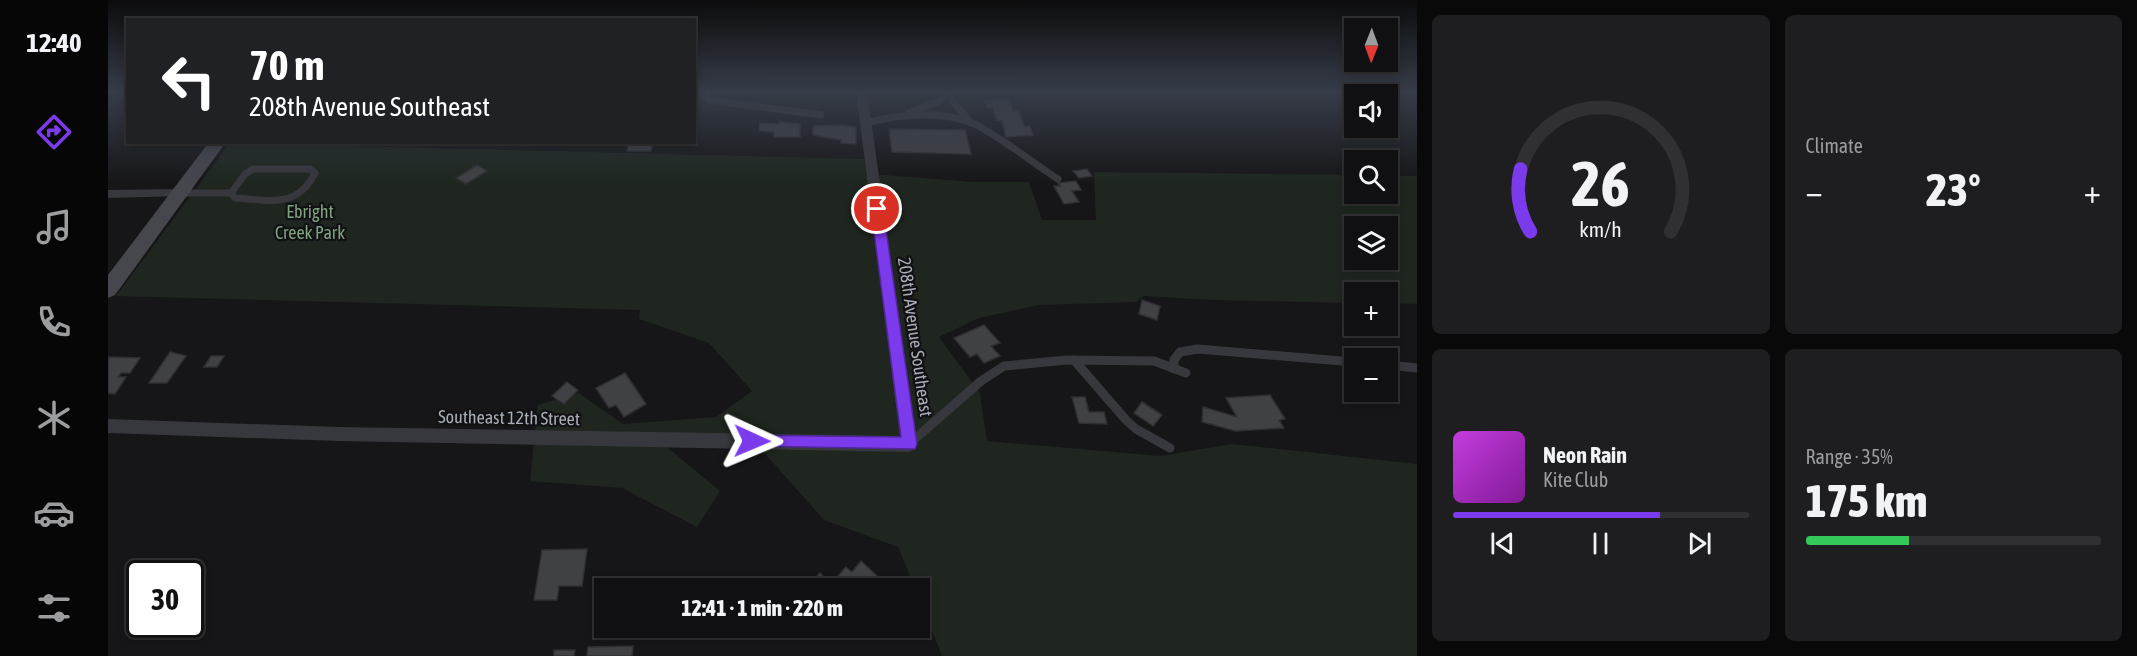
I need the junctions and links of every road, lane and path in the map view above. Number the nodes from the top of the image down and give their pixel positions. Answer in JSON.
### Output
{"nodes":[{"id":1,"x":866,"y":123,"type":"edge"},
{"id":2,"x":971,"y":123,"type":"edge"},
{"id":3,"x":217,"y":144,"type":"edge"},
{"id":4,"x":1058,"y":179,"type":"dead end"},
{"id":5,"x":180,"y":193,"type":"junction"},
{"id":6,"x":108,"y":194,"type":"edge"},
{"id":7,"x":231,"y":194,"type":"junction"},
{"id":8,"x":108,"y":290,"type":"edge"},
{"id":9,"x":1074,"y":360,"type":"junction"},
{"id":10,"x":1344,"y":361,"type":"edge"},
{"id":11,"x":1398,"y":366,"type":"edge"},
{"id":12,"x":1417,"y":368,"type":"edge"},
{"id":13,"x":1174,"y":369,"type":"junction"},
{"id":14,"x":1186,"y":373,"type":"dead end"},
{"id":15,"x":108,"y":426,"type":"edge"},
{"id":16,"x":909,"y":444,"type":"junction"},
{"id":17,"x":1170,"y":448,"type":"dead end"}],
"edges":[{"from":1,"to":16,"type":"street","name":"208th Avenue Southeast"},
{"from":2,"to":4,"type":"lane"},
{"from":3,"to":5,"type":"street"},
{"from":5,"to":6,"type":"street"},
{"from":5,"to":7,"type":"lane"},
{"from":5,"to":8,"type":"street"},
{"from":7,"to":7,"type":"lane"},
{"from":9,"to":13,"type":"lane"},
{"from":9,"to":16,"type":"lane"},
{"from":9,"to":17,"type":"lane"},
{"from":10,"to":13,"type":"lane"},
{"from":11,"to":12,"type":"lane"},
{"from":13,"to":14,"type":"lane"},
{"from":15,"to":16,"type":"street","name":"Southeast 12th Street"}]}
